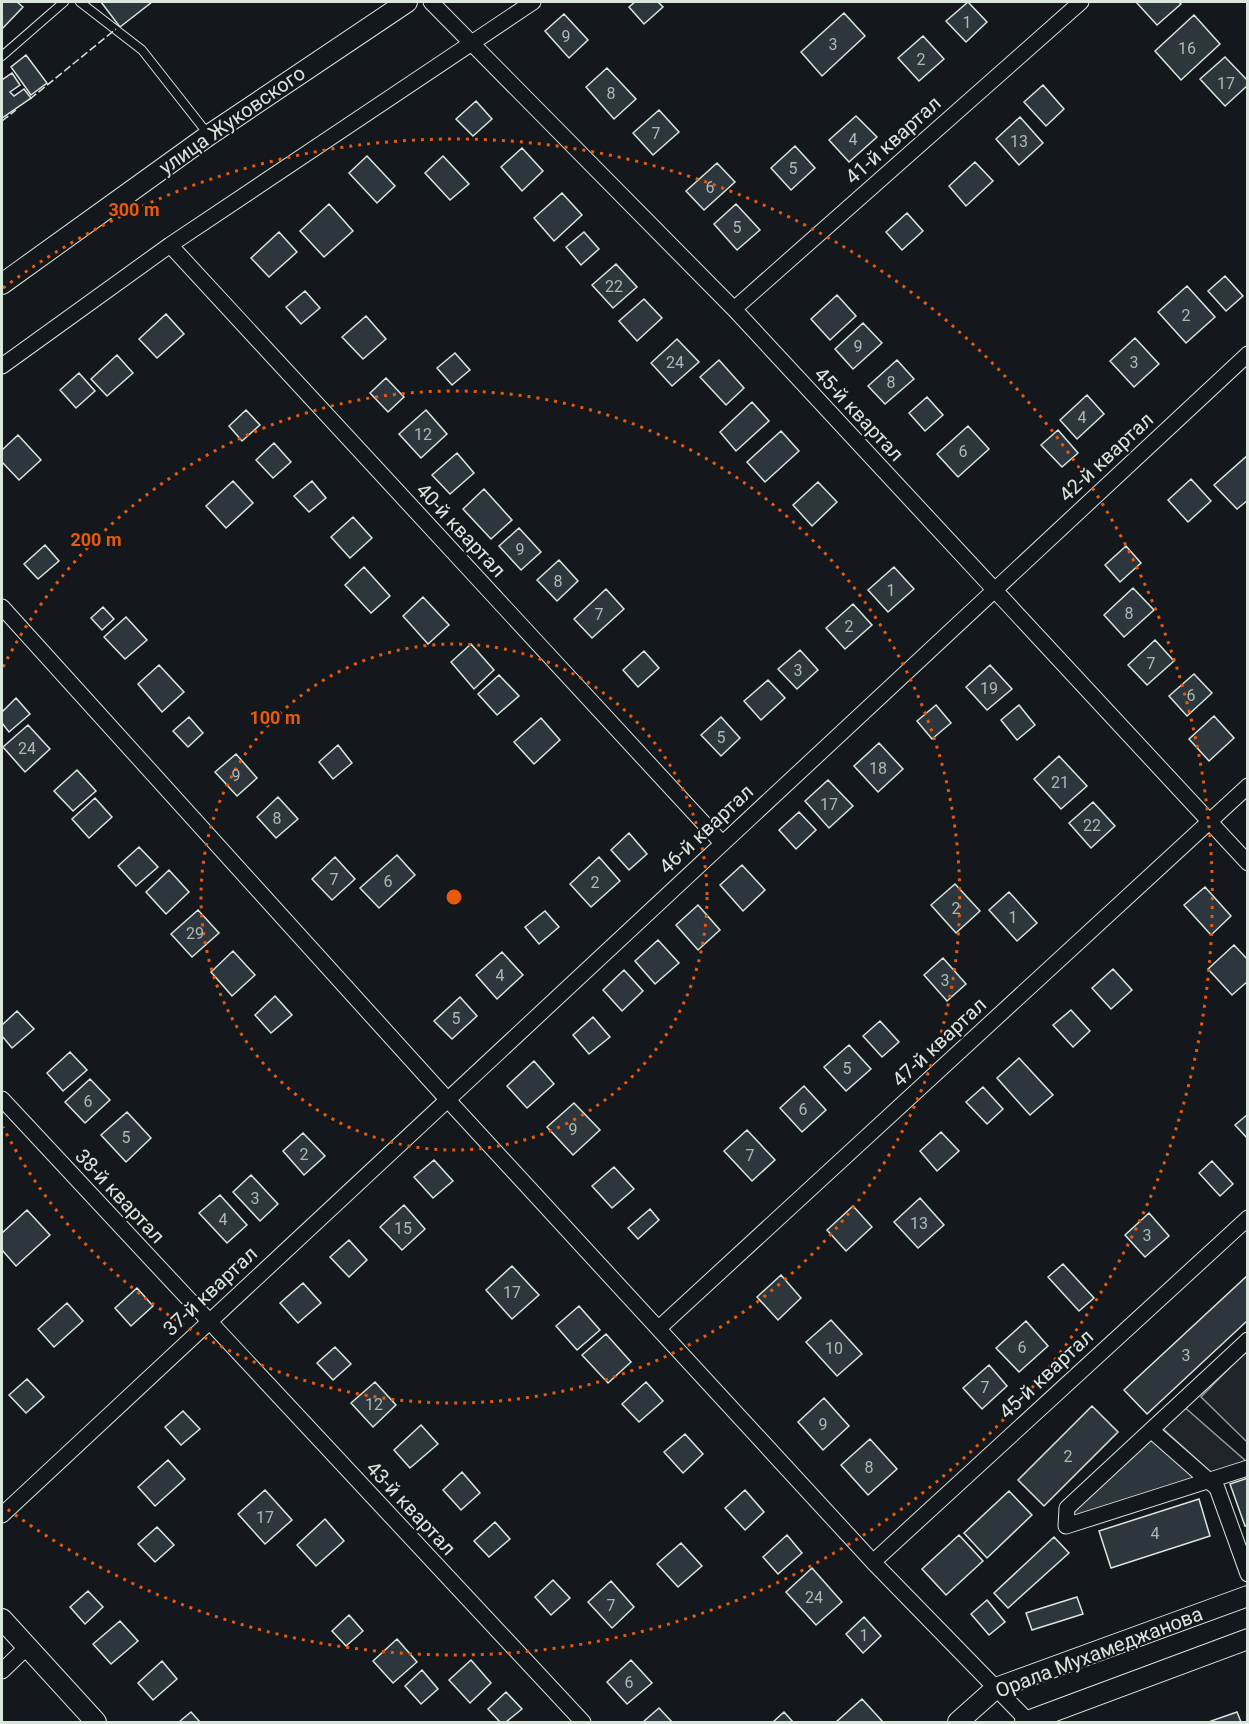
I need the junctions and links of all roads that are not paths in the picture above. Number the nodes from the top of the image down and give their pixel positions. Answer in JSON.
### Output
{"nodes":[{"id":1,"x":64,"y":2,"type":"edge"},
{"id":2,"x":80,"y":2,"type":"edge"},
{"id":3,"x":407,"y":2,"type":"edge"},
{"id":4,"x":431,"y":2,"type":"edge"},
{"id":5,"x":533,"y":2,"type":"edge"},
{"id":6,"x":1081,"y":2,"type":"edge"},
{"id":7,"x":472,"y":44,"type":"junction"},
{"id":8,"x":2,"y":56,"type":"edge"},
{"id":9,"x":209,"y":135,"type":"junction"},
{"id":10,"x":170,"y":245,"type":"junction"},
{"id":11,"x":2,"y":284,"type":"edge"},
{"id":12,"x":734,"y":309,"type":"junction"},
{"id":13,"x":1248,"y":354,"type":"edge"},
{"id":14,"x":2,"y":366,"type":"edge"},
{"id":15,"x":994,"y":590,"type":"junction"},
{"id":16,"x":2,"y":607,"type":"edge"},
{"id":17,"x":1248,"y":786,"type":"edge"},
{"id":18,"x":1209,"y":822,"type":"junction"},
{"id":19,"x":722,"y":843,"type":"junction"},
{"id":20,"x":1248,"y":863,"type":"edge"},
{"id":21,"x":2,"y":1099,"type":"edge"},
{"id":22,"x":447,"y":1099,"type":"junction"},
{"id":23,"x":1248,"y":1218,"type":"edge"},
{"id":24,"x":208,"y":1322,"type":"junction"},
{"id":25,"x":659,"y":1328,"type":"junction"},
{"id":26,"x":1248,"y":1340,"type":"edge"},
{"id":27,"x":1151,"y":1430,"type":"junction"},
{"id":28,"x":1248,"y":1468,"type":"edge"},
{"id":29,"x":1210,"y":1482,"type":"junction"},
{"id":30,"x":2,"y":1515,"type":"edge"},
{"id":31,"x":873,"y":1562,"type":"junction"},
{"id":32,"x":1248,"y":1574,"type":"edge"},
{"id":33,"x":1248,"y":1596,"type":"edge"},
{"id":34,"x":2,"y":1619,"type":"edge"},
{"id":35,"x":1248,"y":1639,"type":"edge"},
{"id":36,"x":27,"y":1647,"type":"junction"},
{"id":37,"x":2,"y":1671,"type":"edge"},
{"id":38,"x":996,"y":1688,"type":"junction"},
{"id":39,"x":96,"y":1722,"type":"edge"},
{"id":40,"x":583,"y":1722,"type":"edge"},
{"id":41,"x":958,"y":1722,"type":"edge"},
{"id":42,"x":1027,"y":1722,"type":"edge"}],
"edges":[{"from":1,"to":8,"type":"lane"},
{"from":2,"to":9,"type":"lane"},
{"from":3,"to":9,"type":"street","name":"улица Жуковского"},
{"from":4,"to":7,"type":"street","name":"45-й квартал"},
{"from":5,"to":7,"type":"street"},
{"from":6,"to":12,"type":"street","name":"41-й квартал"},
{"from":7,"to":10,"type":"street"},
{"from":7,"to":12,"type":"street","name":"45-й квартал"},
{"from":9,"to":11,"type":"street","name":"улица Жуковского"},
{"from":10,"to":14,"type":"street"},
{"from":10,"to":19,"type":"street","name":"40-й квартал"},
{"from":12,"to":15,"type":"street","name":"45-й квартал"},
{"from":13,"to":15,"type":"street","name":"42-й квартал"},
{"from":15,"to":18,"type":"street","name":"45-й квартал"},
{"from":15,"to":19,"type":"street","name":"46-й квартал"},
{"from":16,"to":22,"type":"street"},
{"from":17,"to":18,"type":"street","name":"47-й квартал"},
{"from":18,"to":20,"type":"street","name":"45-й квартал"},
{"from":18,"to":25,"type":"street","name":"47-й квартал"},
{"from":19,"to":22,"type":"street","name":"46-й квартал"},
{"from":21,"to":24,"type":"street","name":"38-й квартал"},
{"from":22,"to":24,"type":"street","name":"37-й квартал"},
{"from":22,"to":25,"type":"street"},
{"from":23,"to":31,"type":"street","name":"45-й квартал"},
{"from":24,"to":30,"type":"street","name":"37-й квартал"},
{"from":24,"to":40,"type":"street","name":"43-й квартал"},
{"from":25,"to":31,"type":"street"},
{"from":26,"to":27,"type":"street"},
{"from":27,"to":29,"type":"street"},
{"from":27,"to":29,"type":"street"},
{"from":28,"to":29,"type":"street"},
{"from":29,"to":32,"type":"street"},
{"from":31,"to":38,"type":"street"},
{"from":33,"to":38,"type":"street","name":"Орала Мухамеджанова"},
{"from":34,"to":36,"type":"street"},
{"from":35,"to":42,"type":"street","name":"Орала Мухамеджанова"},
{"from":36,"to":37,"type":"street"},
{"from":36,"to":39,"type":"street"},
{"from":38,"to":41,"type":"street","name":"Орала Мухамеджанова"},
{"from":38,"to":42,"type":"street"}]}
